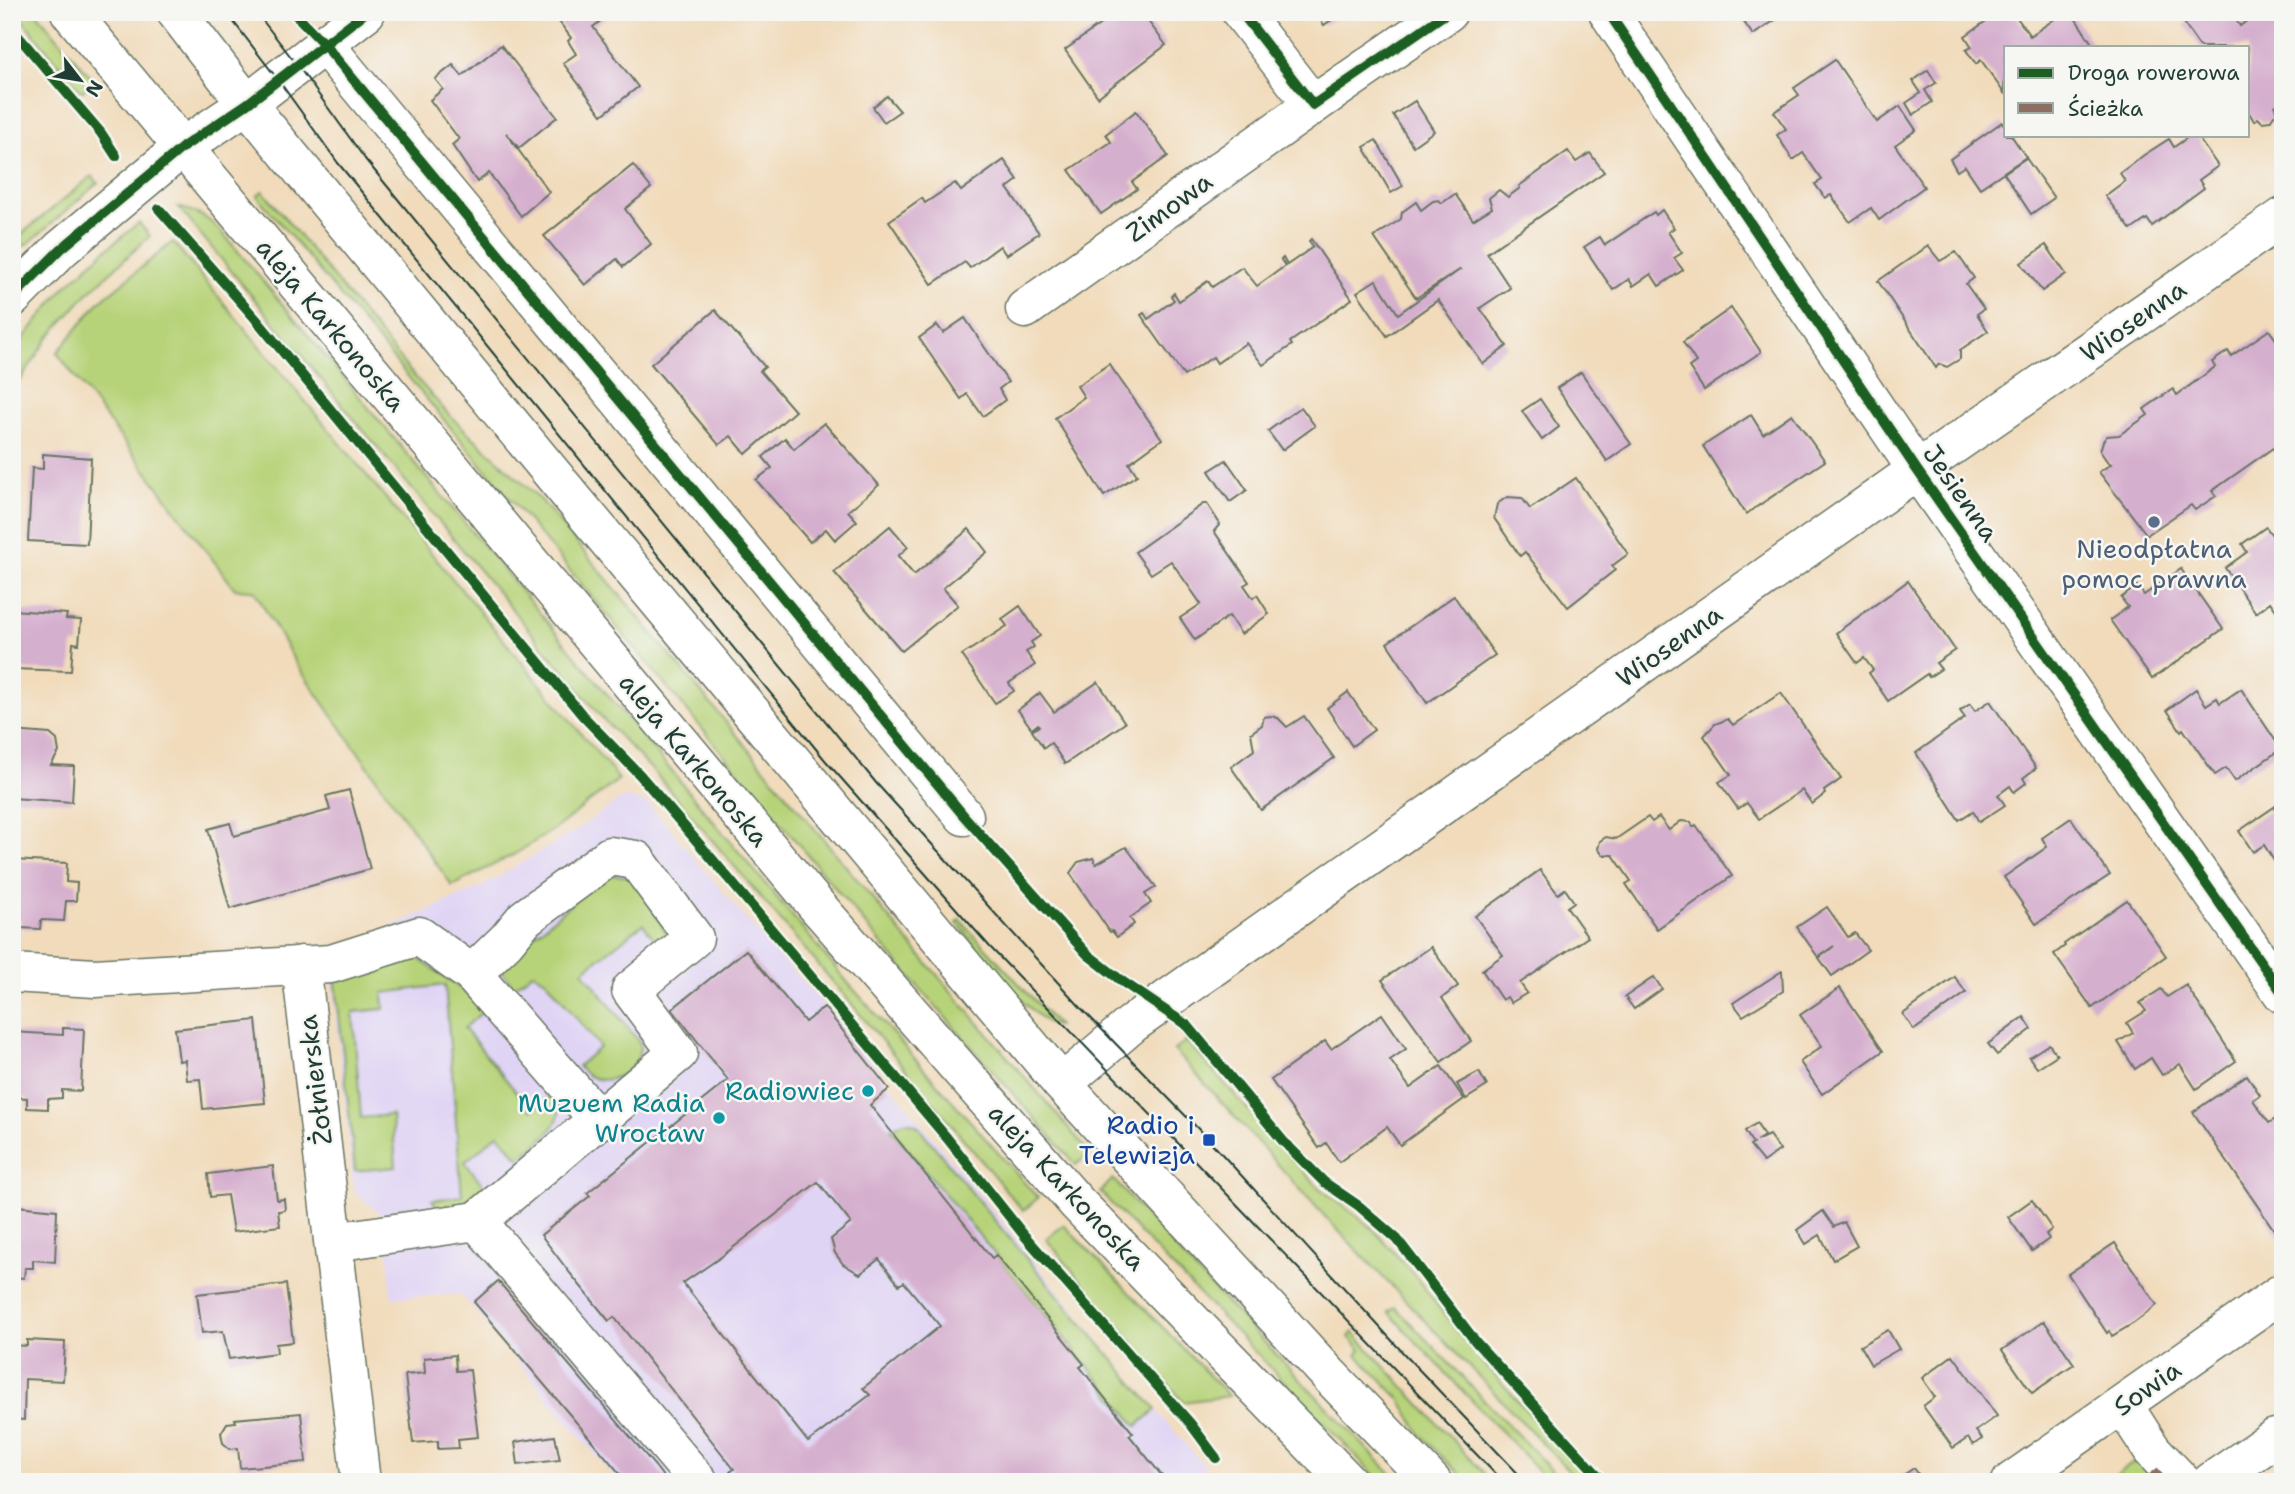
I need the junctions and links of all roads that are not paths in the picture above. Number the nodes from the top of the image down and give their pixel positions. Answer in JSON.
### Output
{"nodes":[{"id":1,"x":70,"y":12,"type":"edge"},
{"id":2,"x":176,"y":12,"type":"edge"},
{"id":3,"x":366,"y":12,"type":"edge"},
{"id":4,"x":1241,"y":12,"type":"edge"},
{"id":5,"x":1448,"y":12,"type":"edge"},
{"id":6,"x":1608,"y":12,"type":"edge"},
{"id":7,"x":324,"y":44,"type":"junction"},
{"id":8,"x":247,"y":104,"type":"junction"},
{"id":9,"x":1312,"y":104,"type":"junction"},
{"id":10,"x":183,"y":147,"type":"junction"},
{"id":11,"x":2283,"y":217,"type":"edge"},
{"id":12,"x":12,"y":298,"type":"edge"},
{"id":13,"x":1025,"y":309,"type":"dead end"},
{"id":14,"x":1917,"y":470,"type":"junction"},
{"id":15,"x":964,"y":816,"type":"dead end"},
{"id":16,"x":301,"y":965,"type":"junction"},
{"id":17,"x":12,"y":973,"type":"edge"},
{"id":18,"x":472,"y":974,"type":"junction"},
{"id":19,"x":2283,"y":994,"type":"edge"},
{"id":20,"x":1062,"y":1084,"type":"junction"},
{"id":21,"x":598,"y":1120,"type":"junction"},
{"id":22,"x":477,"y":1221,"type":"junction"},
{"id":23,"x":334,"y":1242,"type":"junction"},
{"id":24,"x":2283,"y":1292,"type":"edge"},
{"id":25,"x":2123,"y":1405,"type":"junction"},
{"id":26,"x":2275,"y":1437,"type":"dead end"},
{"id":27,"x":361,"y":1482,"type":"edge"},
{"id":28,"x":699,"y":1482,"type":"edge"},
{"id":29,"x":1348,"y":1482,"type":"edge"},
{"id":30,"x":1432,"y":1482,"type":"edge"},
{"id":31,"x":2011,"y":1482,"type":"edge"},
{"id":32,"x":2182,"y":1482,"type":"edge"},
{"id":33,"x":2211,"y":1482,"type":"edge"}],
"edges":[{"from":1,"to":10,"type":"street","name":"aleja Karkonoska"},
{"from":2,"to":8,"type":"street"},
{"from":3,"to":7,"type":"street"},
{"from":4,"to":9,"type":"street"},
{"from":5,"to":9,"type":"street","name":"Zimowa"},
{"from":6,"to":14,"type":"street","name":"Jesienna"},
{"from":7,"to":8,"type":"street"},
{"from":7,"to":15,"type":"street"},
{"from":8,"to":10,"type":"street"},
{"from":8,"to":20,"type":"street"},
{"from":9,"to":13,"type":"street","name":"Zimowa"},
{"from":10,"to":12,"type":"street"},
{"from":10,"to":29,"type":"street","name":"aleja Karkonoska"},
{"from":11,"to":14,"type":"street","name":"Wiosenna"},
{"from":14,"to":19,"type":"street","name":"Jesienna"},
{"from":14,"to":20,"type":"street","name":"Wiosenna"},
{"from":16,"to":17,"type":"street"},
{"from":16,"to":18,"type":"street"},
{"from":16,"to":23,"type":"street","name":"Żołnierska"},
{"from":18,"to":21,"type":"street"},
{"from":18,"to":21,"type":"street"},
{"from":20,"to":30,"type":"street"},
{"from":21,"to":22,"type":"street"},
{"from":22,"to":23,"type":"street"},
{"from":22,"to":28,"type":"street"},
{"from":23,"to":27,"type":"street","name":"Żołnierska"},
{"from":24,"to":25,"type":"street","name":"Sowia"},
{"from":25,"to":31,"type":"street","name":"Sowia"},
{"from":25,"to":32,"type":"street"},
{"from":26,"to":33,"type":"street"}]}
